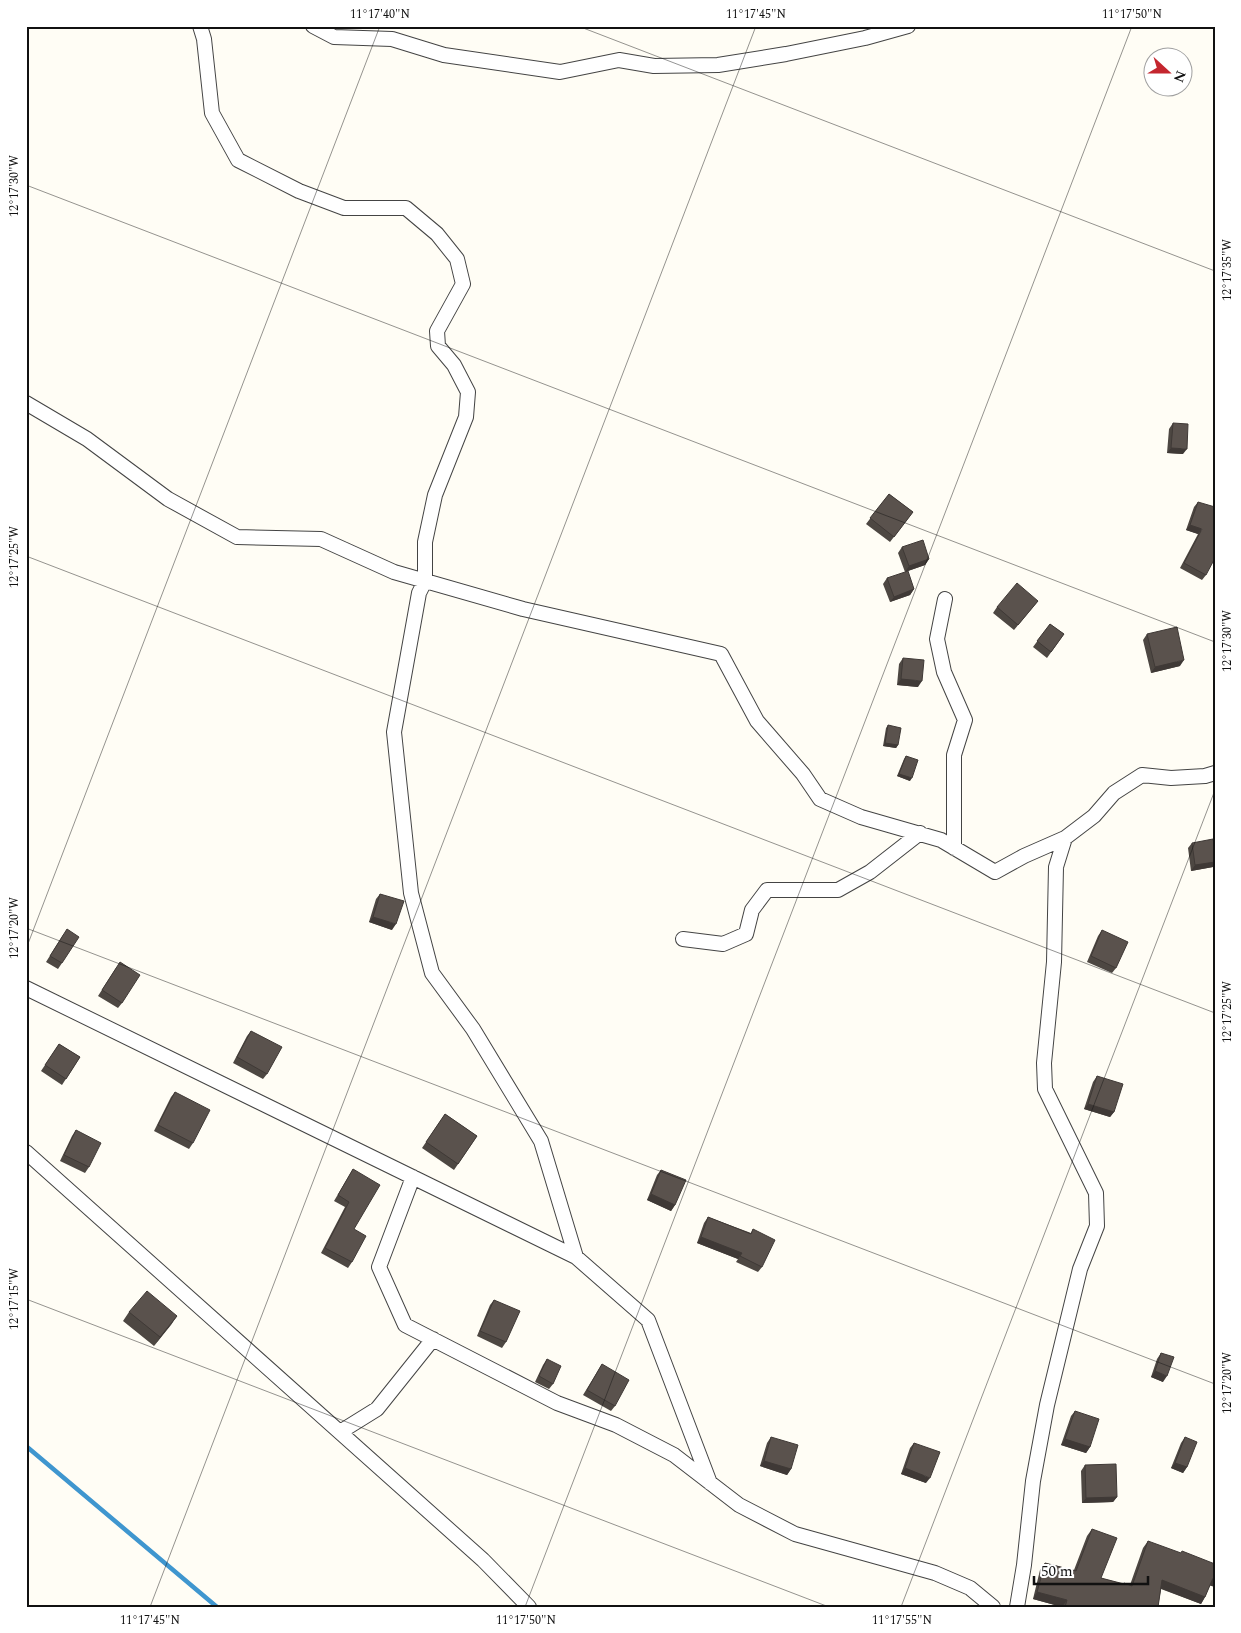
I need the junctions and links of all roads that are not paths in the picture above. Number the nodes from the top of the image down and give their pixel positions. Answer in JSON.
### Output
{"nodes":[{"id":1,"x":200,"y":26,"type":"edge"},
{"id":2,"x":313,"y":26,"type":"edge"},
{"id":3,"x":908,"y":26,"type":"edge"},
{"id":4,"x":26,"y":404,"type":"edge"},
{"id":5,"x":425,"y":580,"type":"junction"},
{"id":6,"x":945,"y":598,"type":"dead end"},
{"id":7,"x":1215,"y":773,"type":"edge"},
{"id":8,"x":920,"y":834,"type":"junction"},
{"id":9,"x":1065,"y":838,"type":"junction"},
{"id":10,"x":954,"y":848,"type":"junction"},
{"id":11,"x":683,"y":939,"type":"dead end"},
{"id":12,"x":26,"y":988,"type":"edge"},
{"id":13,"x":26,"y":1152,"type":"edge"},
{"id":14,"x":413,"y":1177,"type":"junction"},
{"id":15,"x":576,"y":1257,"type":"junction"},
{"id":16,"x":433,"y":1339,"type":"junction"},
{"id":17,"x":340,"y":1432,"type":"junction"},
{"id":18,"x":710,"y":1483,"type":"junction"},
{"id":19,"x":529,"y":1607,"type":"edge"},
{"id":20,"x":994,"y":1607,"type":"edge"},
{"id":21,"x":1017,"y":1607,"type":"edge"}],
"edges":[{"from":1,"to":5,"type":"street"},
{"from":2,"to":3,"type":"street"},
{"from":4,"to":5,"type":"street"},
{"from":5,"to":8,"type":"street"},
{"from":5,"to":15,"type":"street"},
{"from":6,"to":10,"type":"street"},
{"from":7,"to":9,"type":"street"},
{"from":8,"to":10,"type":"street"},
{"from":8,"to":11,"type":"street"},
{"from":9,"to":10,"type":"street"},
{"from":9,"to":21,"type":"street"},
{"from":12,"to":14,"type":"street"},
{"from":13,"to":17,"type":"street"},
{"from":14,"to":15,"type":"street"},
{"from":14,"to":16,"type":"street"},
{"from":15,"to":18,"type":"street"},
{"from":16,"to":17,"type":"street"},
{"from":16,"to":18,"type":"street"},
{"from":17,"to":19,"type":"street"},
{"from":18,"to":20,"type":"street"}]}
